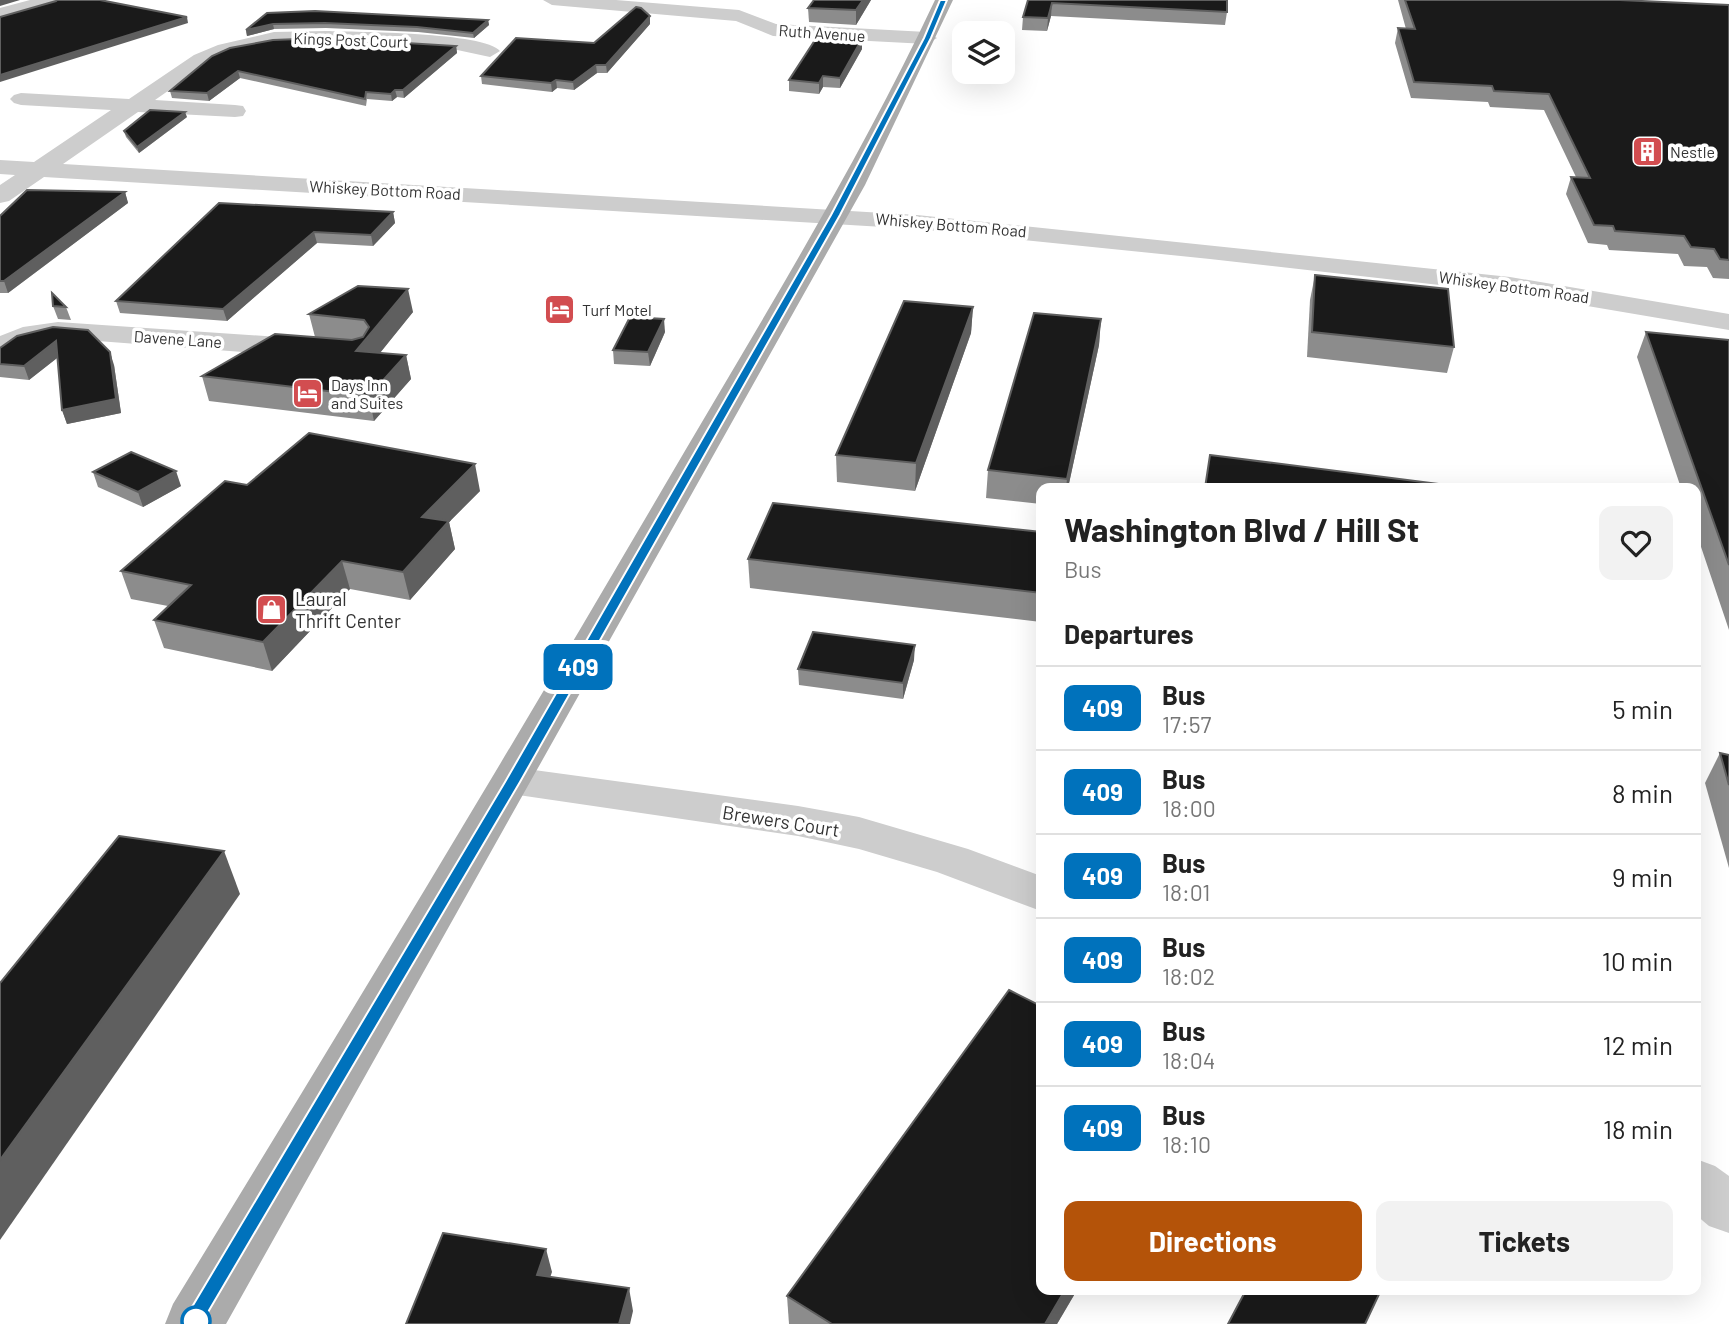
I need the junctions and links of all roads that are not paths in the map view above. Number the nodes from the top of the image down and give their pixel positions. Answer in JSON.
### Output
{"nodes":[{"id":1,"x":51,"y":0,"type":"edge"},
{"id":2,"x":552,"y":0,"type":"edge"},
{"id":3,"x":752,"y":0,"type":"edge"},
{"id":4,"x":944,"y":0,"type":"edge"},
{"id":5,"x":0,"y":14,"type":"edge"},
{"id":6,"x":739,"y":16,"type":"junction"},
{"id":7,"x":928,"y":38,"type":"junction"},
{"id":8,"x":490,"y":51,"type":"dead end"},
{"id":9,"x":21,"y":99,"type":"dead end"},
{"id":10,"x":135,"y":105,"type":"junction"},
{"id":11,"x":235,"y":111,"type":"dead end"},
{"id":12,"x":0,"y":167,"type":"edge"},
{"id":13,"x":39,"y":170,"type":"junction"},
{"id":14,"x":0,"y":195,"type":"edge"},
{"id":15,"x":835,"y":215,"type":"junction"},
{"id":16,"x":1729,"y":322,"type":"edge"},
{"id":17,"x":0,"y":346,"type":"edge"},
{"id":18,"x":331,"y":350,"type":"edge"},
{"id":19,"x":512,"y":782,"type":"junction"},
{"id":20,"x":1036,"y":892,"type":"edge"},
{"id":21,"x":1701,"y":1187,"type":"edge"},
{"id":22,"x":1729,"y":1208,"type":"edge"},
{"id":23,"x":194,"y":1324,"type":"edge"}],
"edges":[{"from":1,"to":5,"type":"street"},
{"from":2,"to":6,"type":"street","name":"Ruth Avenue"},
{"from":3,"to":6,"type":"street"},
{"from":4,"to":7,"type":"main road"},
{"from":6,"to":7,"type":"street","name":"Ruth Avenue"},
{"from":7,"to":15,"type":"main road"},
{"from":8,"to":10,"type":"street","name":"Kings Post Court"},
{"from":9,"to":10,"type":"street"},
{"from":10,"to":11,"type":"street"},
{"from":10,"to":13,"type":"street","name":"Kings Post Court"},
{"from":12,"to":13,"type":"street","name":"Whiskey Bottom Road"},
{"from":13,"to":14,"type":"street","name":"Kings Post Court"},
{"from":13,"to":15,"type":"street","name":"Whiskey Bottom Road"},
{"from":15,"to":16,"type":"street","name":"Whiskey Bottom Road"},
{"from":15,"to":19,"type":"main road"},
{"from":17,"to":18,"type":"street","name":"Davene Lane"},
{"from":19,"to":20,"type":"street","name":"Brewers Court"},
{"from":19,"to":23,"type":"main road"},
{"from":21,"to":22,"type":"street"}]}
